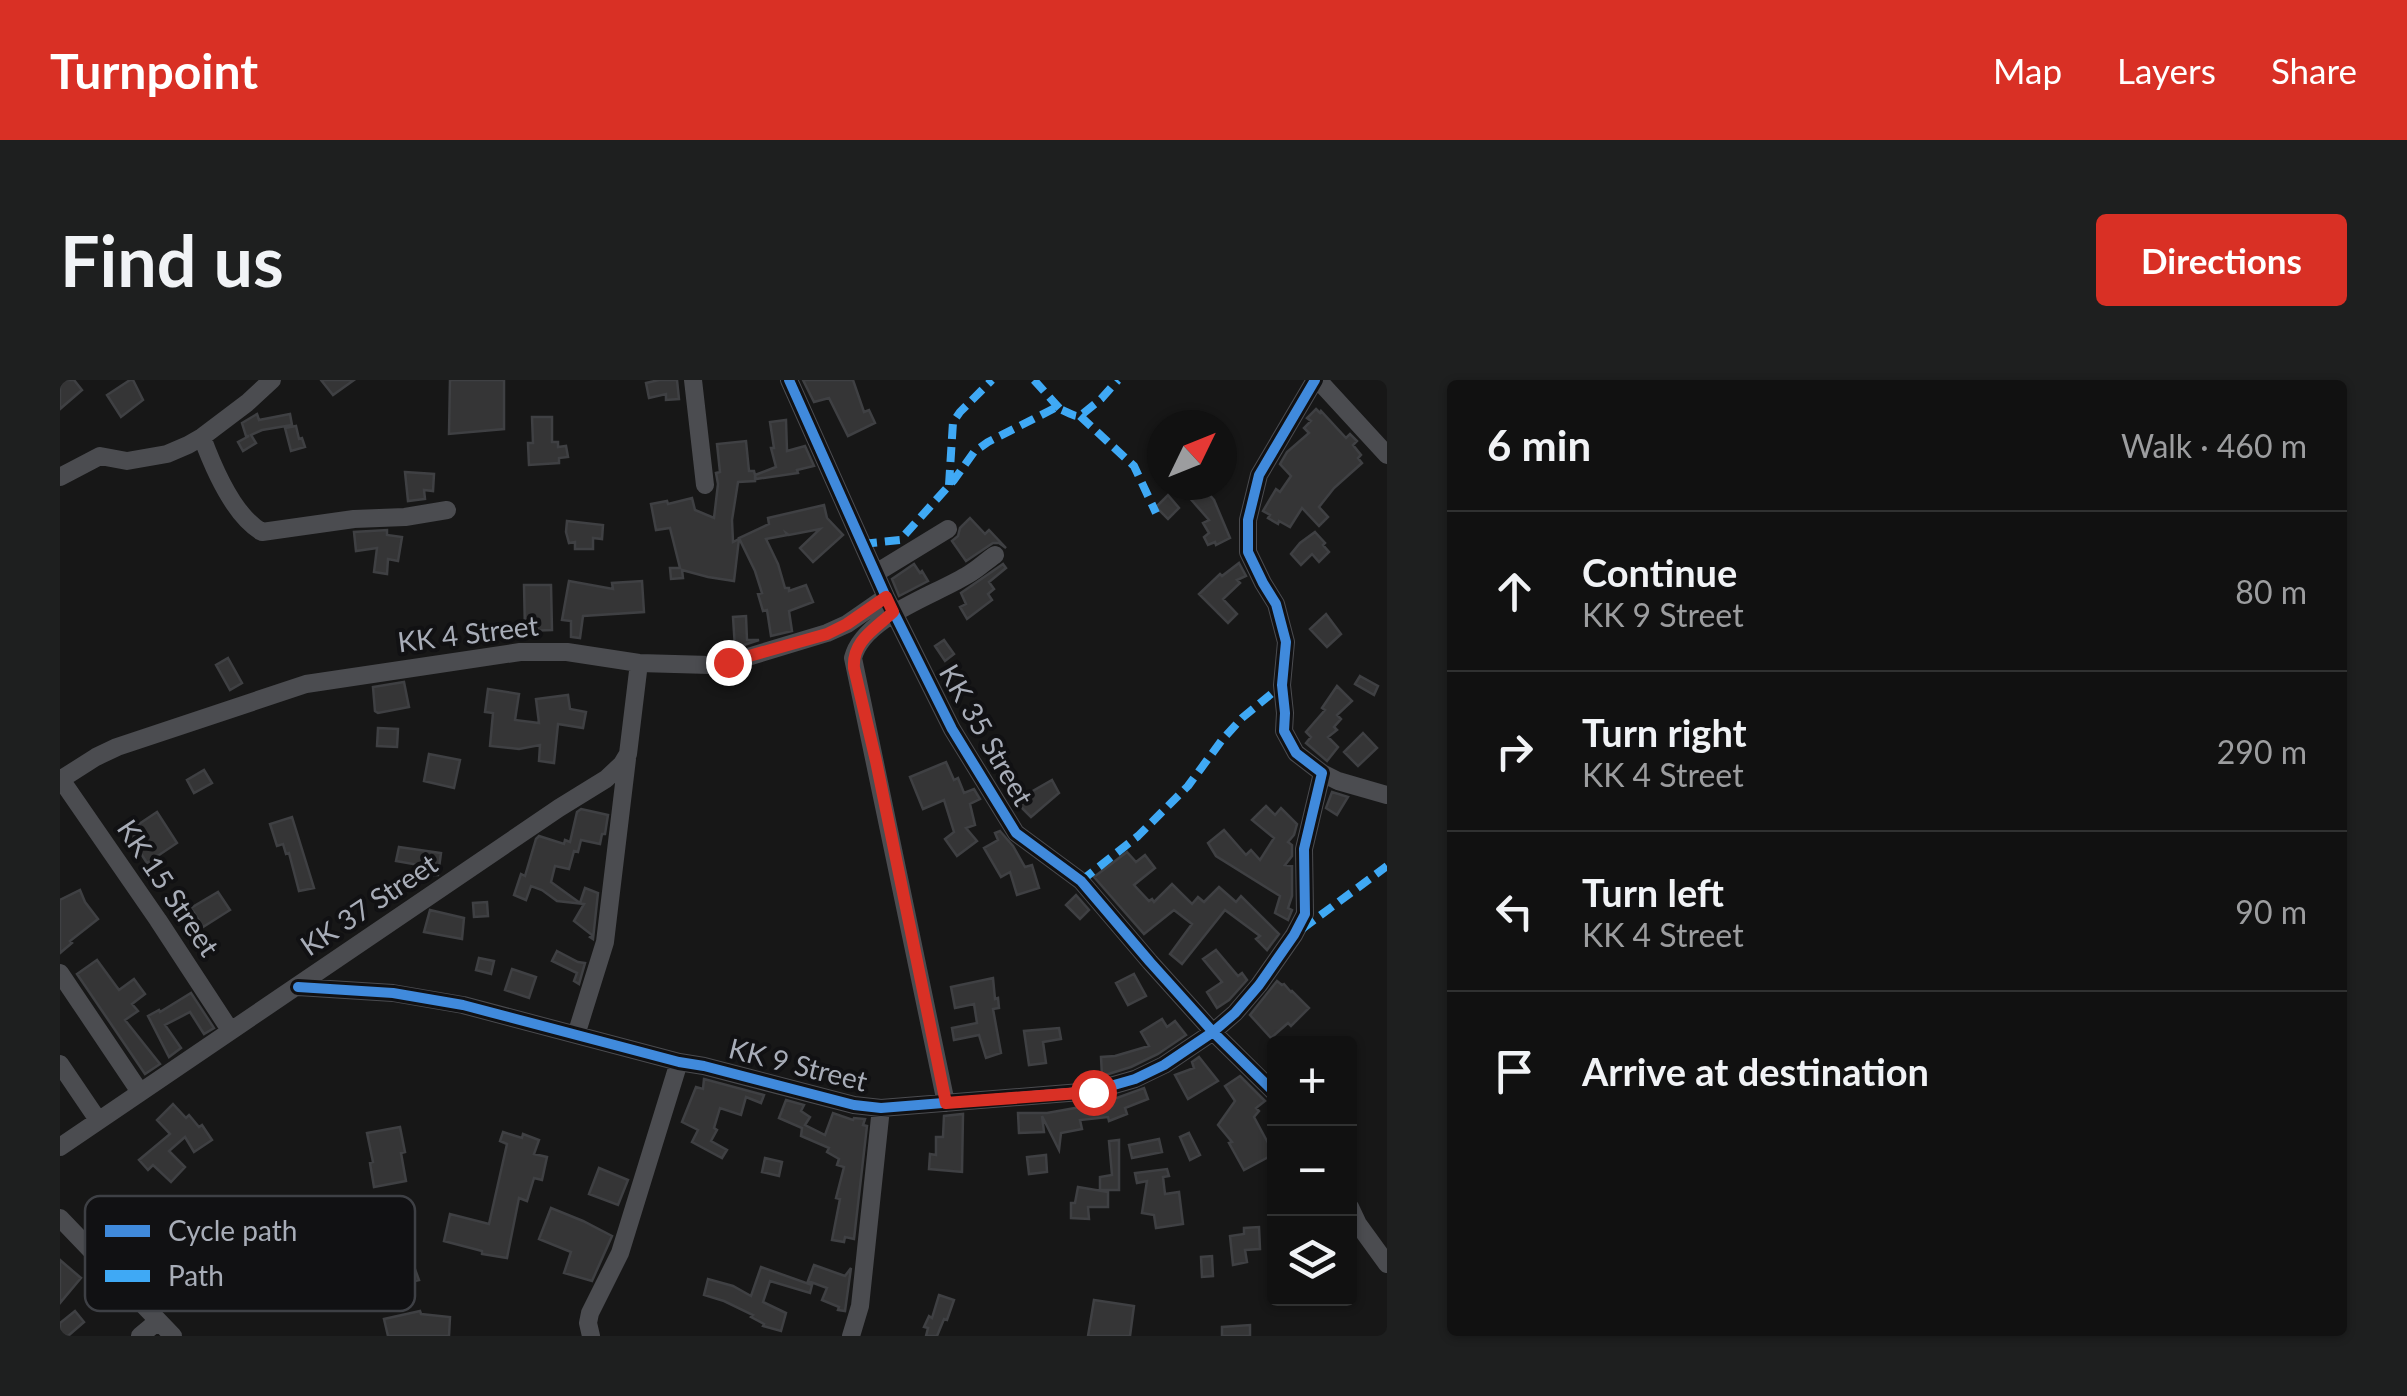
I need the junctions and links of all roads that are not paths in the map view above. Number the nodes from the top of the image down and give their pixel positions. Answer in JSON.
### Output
{"nodes":[{"id":1,"x":272,"y":380,"type":"edge"},
{"id":2,"x":693,"y":380,"type":"edge"},
{"id":3,"x":789,"y":380,"type":"edge"},
{"id":4,"x":1316,"y":380,"type":"edge"},
{"id":5,"x":202,"y":438,"type":"junction"},
{"id":6,"x":1387,"y":456,"type":"edge"},
{"id":7,"x":60,"y":477,"type":"edge"},
{"id":8,"x":705,"y":485,"type":"dead end"},
{"id":9,"x":447,"y":510,"type":"dead end"},
{"id":10,"x":948,"y":529,"type":"dead end"},
{"id":11,"x":995,"y":555,"type":"dead end"},
{"id":12,"x":876,"y":573,"type":"junction"},
{"id":13,"x":890,"y":604,"type":"junction"},
{"id":14,"x":639,"y":663,"type":"junction"},
{"id":15,"x":628,"y":754,"type":"junction"},
{"id":16,"x":1322,"y":773,"type":"junction"},
{"id":17,"x":60,"y":779,"type":"edge"},
{"id":18,"x":1387,"y":795,"type":"edge"},
{"id":19,"x":60,"y":973,"type":"edge"},
{"id":20,"x":298,"y":986,"type":"junction"},
{"id":21,"x":230,"y":1030,"type":"junction"},
{"id":22,"x":1214,"y":1032,"type":"junction"},
{"id":23,"x":576,"y":1036,"type":"junction"},
{"id":24,"x":679,"y":1062,"type":"junction"},
{"id":25,"x":60,"y":1064,"type":"edge"},
{"id":26,"x":1267,"y":1085,"type":"edge"},
{"id":27,"x":140,"y":1092,"type":"junction"},
{"id":28,"x":946,"y":1103,"type":"junction"},
{"id":29,"x":881,"y":1108,"type":"junction"},
{"id":30,"x":98,"y":1120,"type":"junction"},
{"id":31,"x":60,"y":1147,"type":"edge"},
{"id":32,"x":1354,"y":1216,"type":"edge"},
{"id":33,"x":60,"y":1218,"type":"edge"},
{"id":34,"x":85,"y":1244,"type":"edge"},
{"id":35,"x":1387,"y":1264,"type":"edge"},
{"id":36,"x":148,"y":1311,"type":"edge"},
{"id":37,"x":158,"y":1321,"type":"junction"},
{"id":38,"x":140,"y":1336,"type":"edge"},
{"id":39,"x":172,"y":1336,"type":"edge"},
{"id":40,"x":591,"y":1336,"type":"edge"},
{"id":41,"x":852,"y":1336,"type":"edge"}],
"edges":[{"from":1,"to":5,"type":"street"},
{"from":2,"to":8,"type":"street"},
{"from":3,"to":12,"type":"street","name":"KK 35 Street"},
{"from":4,"to":6,"type":"street"},
{"from":4,"to":16,"type":"street"},
{"from":5,"to":7,"type":"street"},
{"from":5,"to":9,"type":"street"},
{"from":10,"to":12,"type":"street"},
{"from":11,"to":13,"type":"street"},
{"from":12,"to":13,"type":"street","name":"KK 35 Street"},
{"from":13,"to":14,"type":"street","name":"KK 4 Street"},
{"from":13,"to":22,"type":"street","name":"KK 35 Street"},
{"from":13,"to":28,"type":"street"},
{"from":14,"to":15,"type":"street"},
{"from":14,"to":17,"type":"street","name":"KK 4 Street"},
{"from":15,"to":20,"type":"street","name":"KK 37 Street"},
{"from":15,"to":23,"type":"street"},
{"from":16,"to":18,"type":"street"},
{"from":16,"to":22,"type":"street","name":"KK 9 Street"},
{"from":17,"to":21,"type":"street","name":"KK 15 Street"},
{"from":19,"to":27,"type":"street"},
{"from":20,"to":21,"type":"street","name":"KK 37 Street"},
{"from":20,"to":23,"type":"street","name":"KK 9 Street"},
{"from":21,"to":27,"type":"street","name":"KK 37 Street"},
{"from":22,"to":26,"type":"street","name":"KK 35 Street"},
{"from":22,"to":28,"type":"street","name":"KK 9 Street"},
{"from":23,"to":24,"type":"street","name":"KK 9 Street"},
{"from":24,"to":29,"type":"street","name":"KK 9 Street"},
{"from":24,"to":40,"type":"street"},
{"from":25,"to":30,"type":"street"},
{"from":27,"to":30,"type":"street","name":"KK 37 Street"},
{"from":28,"to":29,"type":"street","name":"KK 9 Street"},
{"from":29,"to":41,"type":"street"},
{"from":30,"to":31,"type":"street","name":"KK 37 Street"},
{"from":32,"to":35,"type":"street"},
{"from":33,"to":34,"type":"street"},
{"from":36,"to":37,"type":"street"},
{"from":37,"to":38,"type":"street"},
{"from":37,"to":39,"type":"street"}]}
